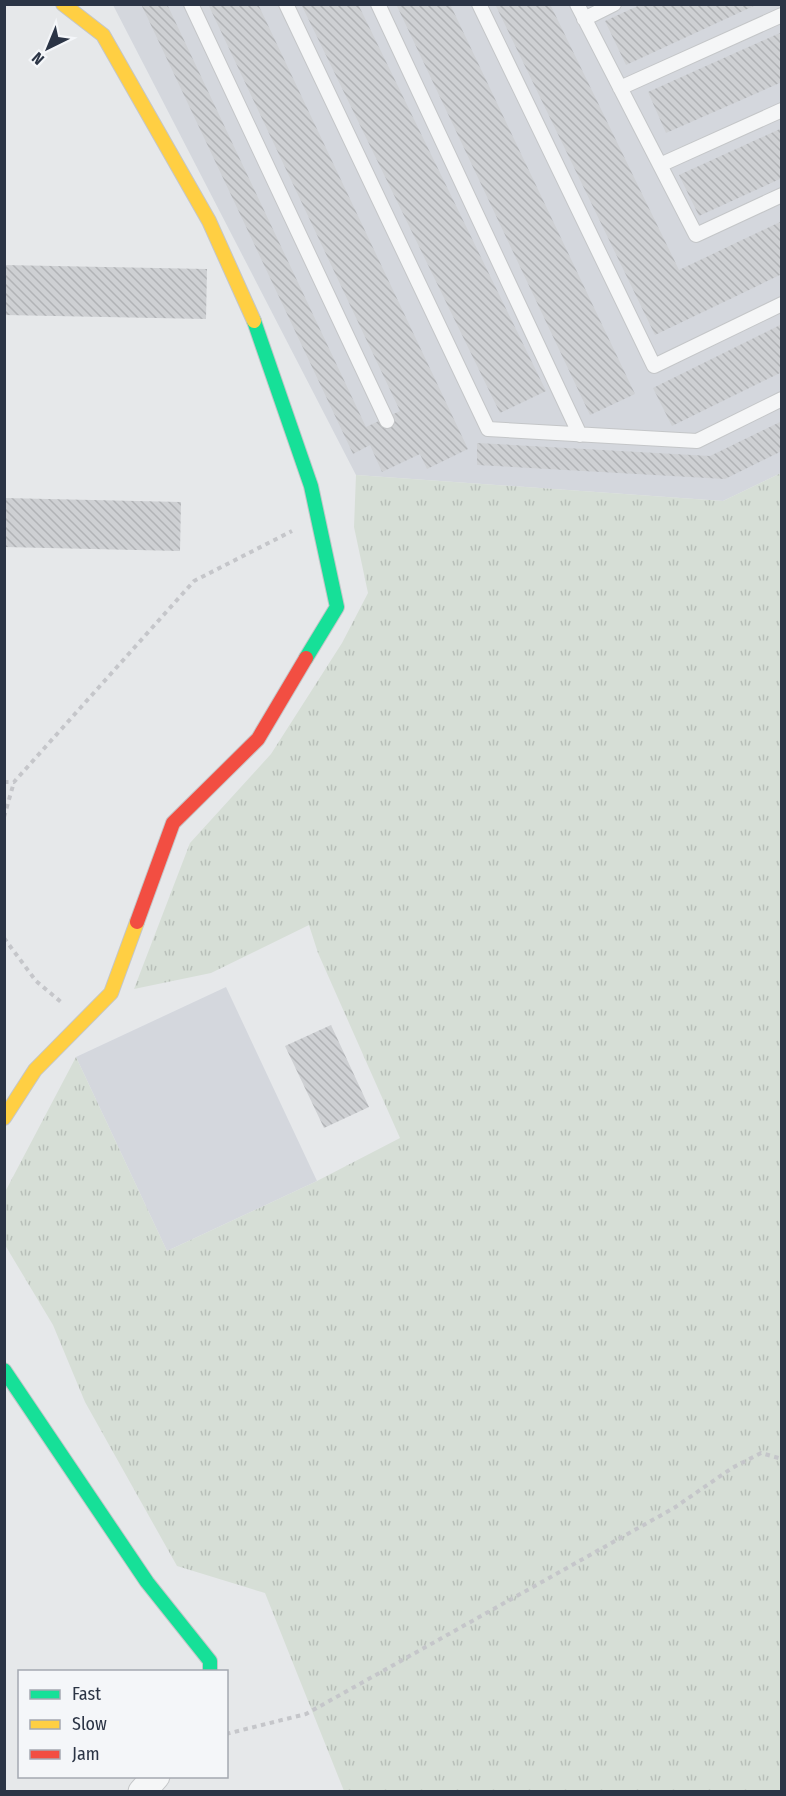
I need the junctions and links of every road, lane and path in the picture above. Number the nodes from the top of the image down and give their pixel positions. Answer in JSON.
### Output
{"nodes":[{"id":1,"x":63,"y":4,"type":"edge"},
{"id":2,"x":191,"y":4,"type":"edge"},
{"id":3,"x":286,"y":4,"type":"edge"},
{"id":4,"x":378,"y":4,"type":"edge"},
{"id":5,"x":479,"y":4,"type":"edge"},
{"id":6,"x":577,"y":4,"type":"edge"},
{"id":7,"x":614,"y":4,"type":"edge"},
{"id":8,"x":782,"y":15,"type":"edge"},
{"id":9,"x":584,"y":19,"type":"junction"},
{"id":10,"x":620,"y":88,"type":"junction"},
{"id":11,"x":782,"y":110,"type":"edge"},
{"id":12,"x":660,"y":165,"type":"junction"},
{"id":13,"x":782,"y":195,"type":"edge"},
{"id":14,"x":782,"y":304,"type":"edge"},
{"id":15,"x":782,"y":399,"type":"edge"},
{"id":16,"x":387,"y":421,"type":"dead end"},
{"id":17,"x":580,"y":435,"type":"junction"},
{"id":18,"x":318,"y":518,"type":"junction"},
{"id":19,"x":14,"y":782,"type":"junction"},
{"id":20,"x":4,"y":783,"type":"edge"},
{"id":21,"x":4,"y":816,"type":"edge"},
{"id":22,"x":4,"y":938,"type":"edge"},
{"id":23,"x":83,"y":1021,"type":"junction"},
{"id":24,"x":4,"y":1118,"type":"edge"},
{"id":25,"x":4,"y":1370,"type":"edge"},
{"id":26,"x":782,"y":1459,"type":"edge"},
{"id":27,"x":210,"y":1670,"type":"edge"},
{"id":28,"x":228,"y":1734,"type":"edge"},
{"id":29,"x":154,"y":1778,"type":"edge"},
{"id":30,"x":142,"y":1791,"type":"edge"}],
"edges":[{"from":1,"to":18,"type":"street"},
{"from":2,"to":16,"type":"lane"},
{"from":3,"to":17,"type":"lane"},
{"from":4,"to":17,"type":"lane"},
{"from":5,"to":14,"type":"lane"},
{"from":6,"to":9,"type":"lane"},
{"from":7,"to":9,"type":"lane"},
{"from":8,"to":10,"type":"lane"},
{"from":9,"to":10,"type":"lane"},
{"from":10,"to":12,"type":"lane"},
{"from":11,"to":12,"type":"lane"},
{"from":12,"to":13,"type":"lane"},
{"from":15,"to":17,"type":"lane"},
{"from":18,"to":19,"type":"path"},
{"from":18,"to":23,"type":"street"},
{"from":19,"to":20,"type":"path"},
{"from":19,"to":21,"type":"path"},
{"from":22,"to":23,"type":"path"},
{"from":23,"to":24,"type":"street"},
{"from":25,"to":27,"type":"street"},
{"from":26,"to":28,"type":"path"},
{"from":29,"to":30,"type":"street"}]}
